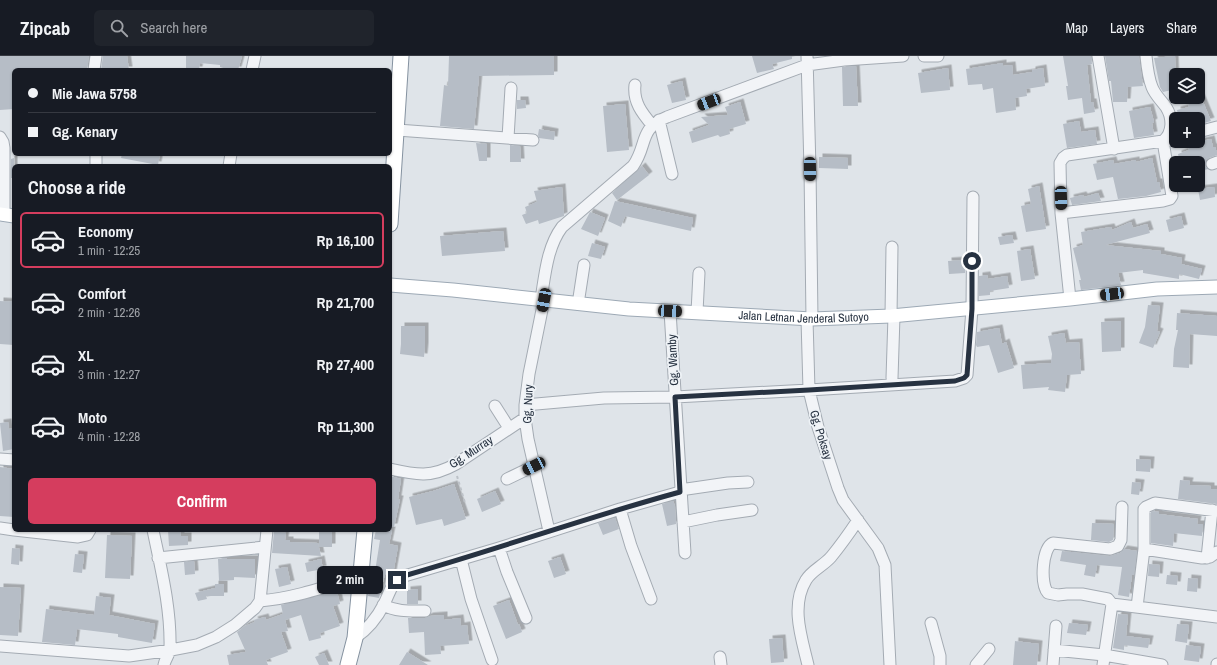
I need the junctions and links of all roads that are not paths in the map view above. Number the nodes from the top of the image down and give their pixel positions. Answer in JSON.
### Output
{"nodes":[{"id":1,"x":96,"y":56,"type":"edge"},
{"id":2,"x":255,"y":56,"type":"edge"},
{"id":3,"x":401,"y":56,"type":"edge"},
{"id":4,"x":884,"y":56,"type":"edge"},
{"id":5,"x":903,"y":56,"type":"edge"},
{"id":6,"x":924,"y":56,"type":"edge"},
{"id":7,"x":933,"y":56,"type":"edge"},
{"id":8,"x":938,"y":56,"type":"edge"},
{"id":9,"x":1098,"y":56,"type":"edge"},
{"id":10,"x":1146,"y":56,"type":"edge"},
{"id":11,"x":807,"y":60,"type":"edge"},
{"id":12,"x":94,"y":68,"type":"edge"},
{"id":13,"x":252,"y":68,"type":"edge"},
{"id":14,"x":635,"y":85,"type":"dead end"},
{"id":15,"x":511,"y":88,"type":"dead end"},
{"id":16,"x":656,"y":123,"type":"junction"},
{"id":17,"x":1217,"y":127,"type":"edge"},
{"id":18,"x":396,"y":130,"type":"junction"},
{"id":19,"x":1205,"y":130,"type":"edge"},
{"id":20,"x":0,"y":137,"type":"edge"},
{"id":21,"x":508,"y":138,"type":"junction"},
{"id":22,"x":533,"y":140,"type":"dead end"},
{"id":23,"x":1169,"y":140,"type":"edge"},
{"id":24,"x":1163,"y":141,"type":"junction"},
{"id":25,"x":1114,"y":149,"type":"junction"},
{"id":26,"x":672,"y":174,"type":"dead end"},
{"id":27,"x":392,"y":193,"type":"edge"},
{"id":28,"x":973,"y":197,"type":"dead end"},
{"id":29,"x":1061,"y":213,"type":"junction"},
{"id":30,"x":6,"y":215,"type":"edge"},
{"id":31,"x":892,"y":247,"type":"dead end"},
{"id":32,"x":584,"y":265,"type":"dead end"},
{"id":33,"x":699,"y":273,"type":"dead end"},
{"id":34,"x":392,"y":285,"type":"edge"},
{"id":35,"x":1217,"y":286,"type":"edge"},
{"id":36,"x":1070,"y":299,"type":"junction"},
{"id":37,"x":542,"y":300,"type":"junction"},
{"id":38,"x":578,"y":304,"type":"junction"},
{"id":39,"x":972,"y":309,"type":"junction"},
{"id":40,"x":670,"y":311,"type":"junction"},
{"id":41,"x":697,"y":312,"type":"junction"},
{"id":42,"x":892,"y":316,"type":"junction"},
{"id":43,"x":810,"y":319,"type":"junction"},
{"id":44,"x":892,"y":378,"type":"dead end"},
{"id":45,"x":809,"y":390,"type":"junction"},
{"id":46,"x":675,"y":397,"type":"junction"},
{"id":47,"x":525,"y":405,"type":"junction"},
{"id":48,"x":495,"y":406,"type":"dead end"},
{"id":49,"x":525,"y":418,"type":"junction"},
{"id":50,"x":509,"y":428,"type":"junction"},
{"id":51,"x":0,"y":459,"type":"edge"},
{"id":52,"x":12,"y":460,"type":"edge"},
{"id":53,"x":534,"y":466,"type":"junction"},
{"id":54,"x":392,"y":469,"type":"edge"},
{"id":55,"x":507,"y":479,"type":"dead end"},
{"id":56,"x":748,"y":482,"type":"dead end"},
{"id":57,"x":680,"y":491,"type":"junction"},
{"id":58,"x":1122,"y":507,"type":"dead end"},
{"id":59,"x":620,"y":508,"type":"junction"},
{"id":60,"x":752,"y":510,"type":"dead end"},
{"id":61,"x":1214,"y":511,"type":"edge"},
{"id":62,"x":858,"y":520,"type":"junction"},
{"id":63,"x":683,"y":522,"type":"junction"},
{"id":64,"x":0,"y":528,"type":"edge"},
{"id":65,"x":12,"y":530,"type":"edge"},
{"id":66,"x":549,"y":531,"type":"junction"},
{"id":67,"x":32,"y":532,"type":"edge"},
{"id":68,"x":89,"y":532,"type":"edge"},
{"id":69,"x":153,"y":532,"type":"edge"},
{"id":70,"x":267,"y":532,"type":"edge"},
{"id":71,"x":365,"y":532,"type":"edge"},
{"id":72,"x":265,"y":547,"type":"junction"},
{"id":73,"x":499,"y":548,"type":"junction"},
{"id":74,"x":1144,"y":549,"type":"junction"},
{"id":75,"x":1217,"y":552,"type":"edge"},
{"id":76,"x":685,"y":553,"type":"dead end"},
{"id":77,"x":158,"y":558,"type":"junction"},
{"id":78,"x":1207,"y":558,"type":"junction"},
{"id":79,"x":461,"y":559,"type":"junction"},
{"id":80,"x":361,"y":576,"type":"junction"},
{"id":81,"x":651,"y":599,"type":"dead end"},
{"id":82,"x":260,"y":601,"type":"junction"},
{"id":83,"x":1112,"y":604,"type":"junction"},
{"id":84,"x":1138,"y":607,"type":"junction"},
{"id":85,"x":425,"y":611,"type":"dead end"},
{"id":86,"x":379,"y":613,"type":"junction"},
{"id":87,"x":1217,"y":617,"type":"edge"},
{"id":88,"x":526,"y":618,"type":"dead end"},
{"id":89,"x":932,"y":623,"type":"dead end"},
{"id":90,"x":1056,"y":626,"type":"dead end"},
{"id":91,"x":356,"y":631,"type":"junction"},
{"id":92,"x":0,"y":646,"type":"edge"},
{"id":93,"x":989,"y":648,"type":"dead end"},
{"id":94,"x":170,"y":650,"type":"junction"},
{"id":95,"x":1054,"y":650,"type":"junction"},
{"id":96,"x":492,"y":660,"type":"dead end"},
{"id":97,"x":1104,"y":660,"type":"edge"},
{"id":98,"x":127,"y":661,"type":"edge"},
{"id":99,"x":164,"y":665,"type":"edge"},
{"id":100,"x":348,"y":665,"type":"edge"},
{"id":101,"x":808,"y":665,"type":"edge"},
{"id":102,"x":890,"y":665,"type":"edge"},
{"id":103,"x":940,"y":665,"type":"edge"},
{"id":104,"x":976,"y":665,"type":"edge"},
{"id":105,"x":1053,"y":665,"type":"edge"},
{"id":106,"x":1157,"y":665,"type":"edge"}],
"edges":[{"from":1,"to":12,"type":"street"},
{"from":2,"to":13,"type":"street"},
{"from":3,"to":18,"type":"highway"},
{"from":4,"to":5,"type":"street"},
{"from":4,"to":11,"type":"street"},
{"from":6,"to":7,"type":"street"},
{"from":7,"to":8,"type":"street"},
{"from":9,"to":25,"type":"street"},
{"from":10,"to":24,"type":"street"},
{"from":11,"to":16,"type":"street"},
{"from":11,"to":43,"type":"street","name":"Gg. Poksay"},
{"from":14,"to":16,"type":"street"},
{"from":15,"to":21,"type":"street"},
{"from":16,"to":26,"type":"street"},
{"from":16,"to":37,"type":"street","name":"Gg, Nury"},
{"from":17,"to":19,"type":"street"},
{"from":18,"to":21,"type":"street"},
{"from":18,"to":27,"type":"highway"},
{"from":20,"to":30,"type":"street"},
{"from":21,"to":22,"type":"street"},
{"from":23,"to":24,"type":"street"},
{"from":24,"to":25,"type":"street"},
{"from":24,"to":29,"type":"street"},
{"from":25,"to":29,"type":"street"},
{"from":28,"to":39,"type":"street"},
{"from":29,"to":36,"type":"street"},
{"from":31,"to":42,"type":"street"},
{"from":32,"to":38,"type":"street"},
{"from":33,"to":41,"type":"street"},
{"from":34,"to":37,"type":"main road","name":"Jalan Letnan Jenderal Sutoyo"},
{"from":35,"to":36,"type":"main road","name":"Jalan Letnan Jenderal Sutoyo"},
{"from":36,"to":39,"type":"main road","name":"Jalan Letnan Jenderal Sutoyo"},
{"from":37,"to":38,"type":"main road","name":"Jalan Letnan Jenderal Sutoyo"},
{"from":37,"to":47,"type":"street","name":"Gg, Nury"},
{"from":38,"to":40,"type":"main road","name":"Jalan Letnan Jenderal Sutoyo"},
{"from":39,"to":42,"type":"main road","name":"Jalan Letnan Jenderal Sutoyo"},
{"from":39,"to":45,"type":"street"},
{"from":40,"to":41,"type":"main road","name":"Jalan Letnan Jenderal Sutoyo"},
{"from":40,"to":46,"type":"street","name":"Gg. Wamby"},
{"from":41,"to":43,"type":"main road","name":"Jalan Letnan Jenderal Sutoyo"},
{"from":42,"to":43,"type":"main road","name":"Jalan Letnan Jenderal Sutoyo"},
{"from":42,"to":44,"type":"street"},
{"from":43,"to":45,"type":"street","name":"Gg. Poksay"},
{"from":45,"to":46,"type":"street"},
{"from":45,"to":62,"type":"street","name":"Gg. Poksay"},
{"from":46,"to":47,"type":"street"},
{"from":46,"to":57,"type":"street","name":"Gg. Wamby"},
{"from":47,"to":49,"type":"street","name":"Gg, Nury"},
{"from":48,"to":50,"type":"street"},
{"from":49,"to":50,"type":"street","name":"Gg. Murray"},
{"from":49,"to":53,"type":"street","name":"Gg, Nury"},
{"from":50,"to":54,"type":"street","name":"Gg. Murray"},
{"from":51,"to":52,"type":"street"},
{"from":53,"to":55,"type":"street"},
{"from":53,"to":66,"type":"street","name":"Gg, Nury"},
{"from":56,"to":57,"type":"street"},
{"from":57,"to":59,"type":"street"},
{"from":57,"to":63,"type":"street","name":"Gg. Wamby"},
{"from":58,"to":83,"type":"street"},
{"from":59,"to":66,"type":"street"},
{"from":59,"to":81,"type":"street"},
{"from":60,"to":63,"type":"street"},
{"from":61,"to":74,"type":"street"},
{"from":61,"to":78,"type":"street"},
{"from":62,"to":101,"type":"street"},
{"from":62,"to":102,"type":"street","name":"Gg. Poksay"},
{"from":63,"to":76,"type":"street","name":"Gg. Wamby"},
{"from":64,"to":65,"type":"street"},
{"from":66,"to":73,"type":"street"},
{"from":67,"to":68,"type":"street"},
{"from":69,"to":77,"type":"street"},
{"from":70,"to":72,"type":"street"},
{"from":71,"to":80,"type":"highway"},
{"from":72,"to":77,"type":"street"},
{"from":72,"to":82,"type":"street"},
{"from":73,"to":79,"type":"street"},
{"from":73,"to":88,"type":"street"},
{"from":74,"to":78,"type":"street"},
{"from":74,"to":84,"type":"street"},
{"from":75,"to":78,"type":"street"},
{"from":77,"to":94,"type":"street"},
{"from":79,"to":86,"type":"street"},
{"from":79,"to":96,"type":"street"},
{"from":80,"to":82,"type":"street"},
{"from":80,"to":91,"type":"highway"},
{"from":82,"to":94,"type":"street"},
{"from":83,"to":84,"type":"street"},
{"from":83,"to":97,"type":"street"},
{"from":84,"to":87,"type":"street"},
{"from":85,"to":86,"type":"street"},
{"from":86,"to":91,"type":"street"},
{"from":89,"to":103,"type":"street"},
{"from":90,"to":95,"type":"street"},
{"from":91,"to":100,"type":"highway"},
{"from":92,"to":98,"type":"street"},
{"from":93,"to":104,"type":"street"},
{"from":94,"to":98,"type":"street"},
{"from":94,"to":99,"type":"street"},
{"from":95,"to":97,"type":"street"},
{"from":95,"to":105,"type":"street"},
{"from":97,"to":106,"type":"street"}]}
